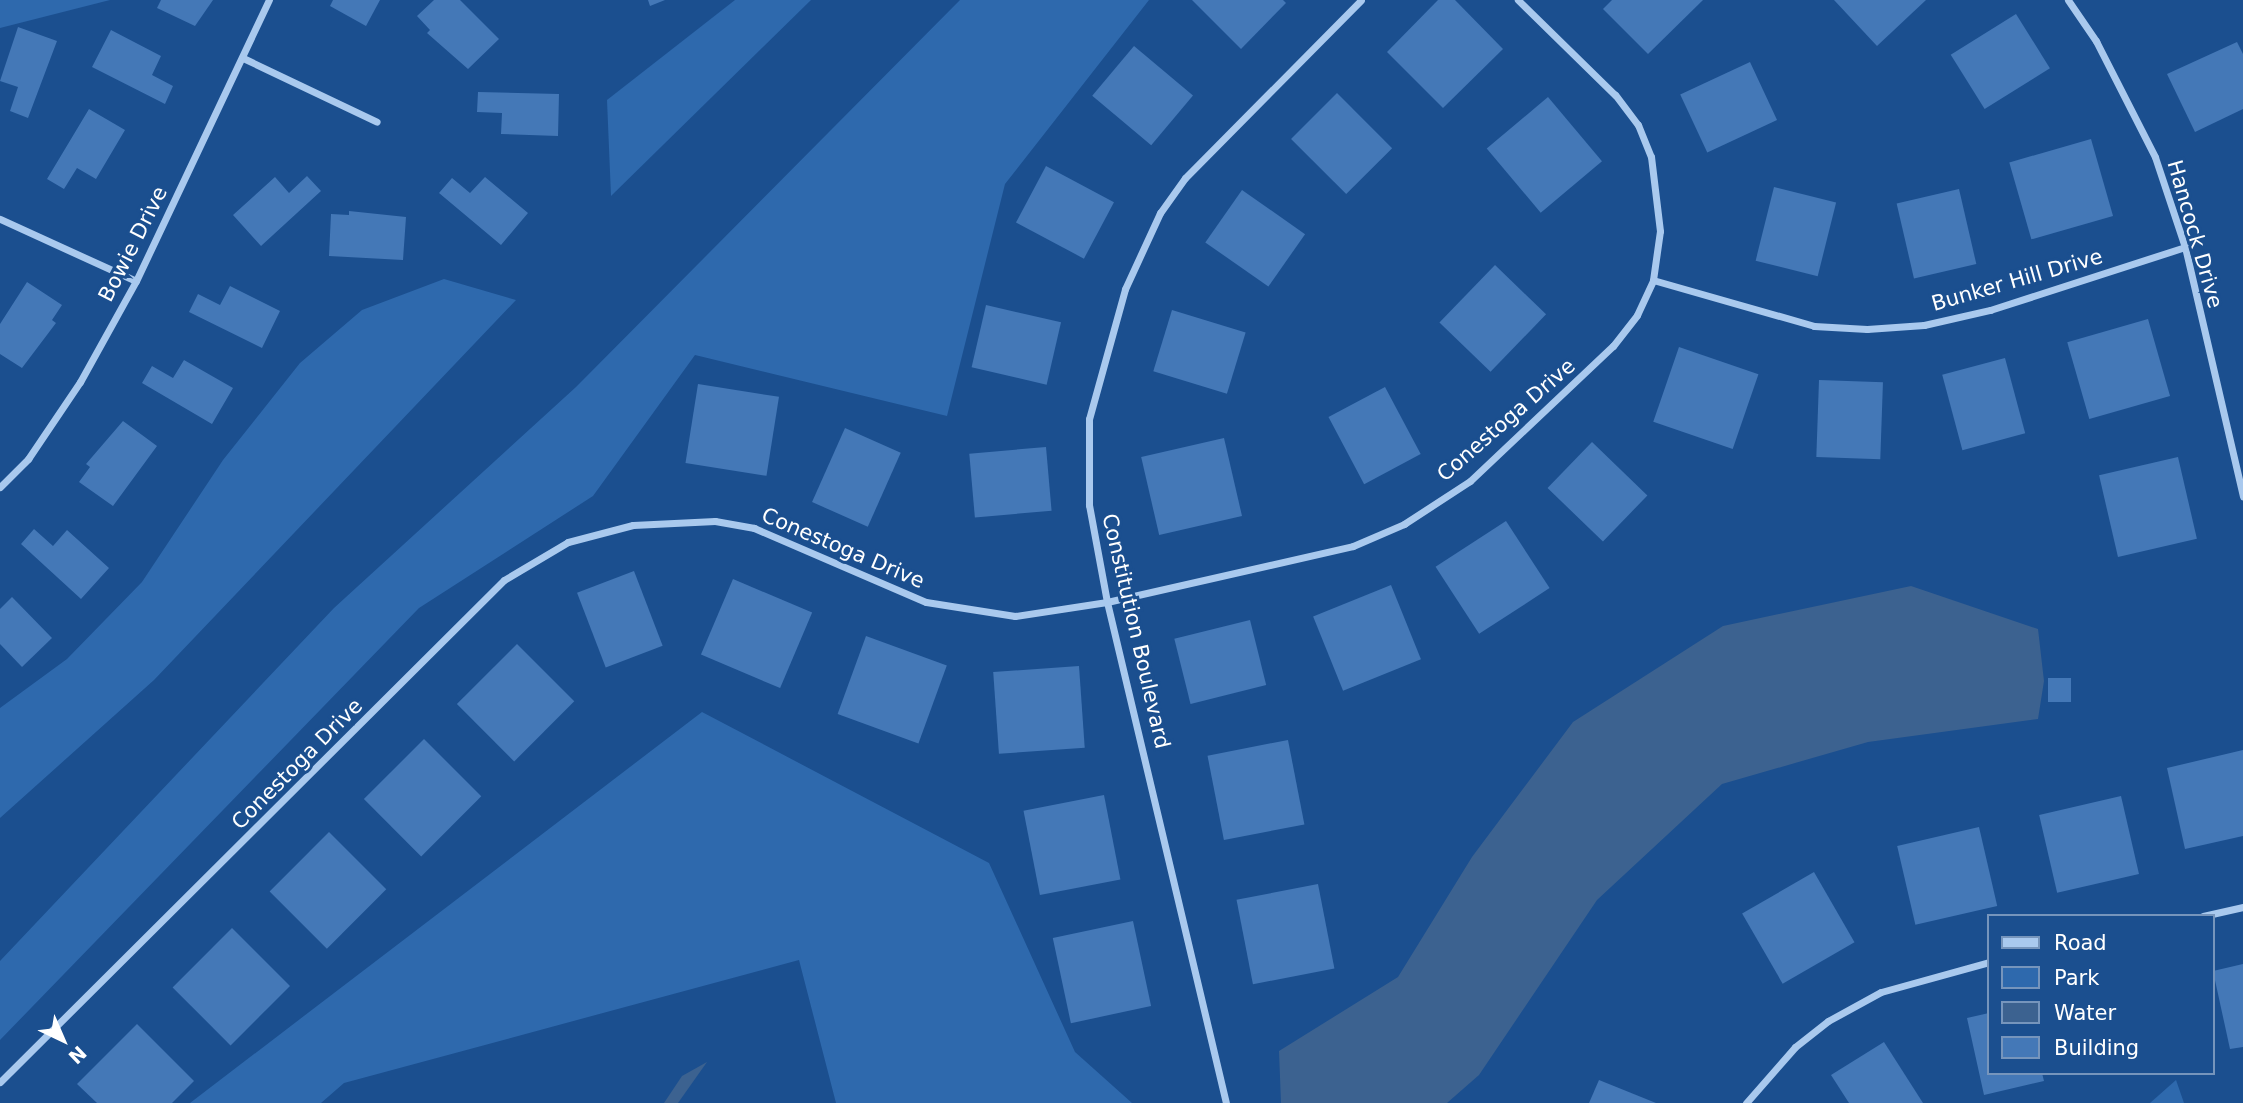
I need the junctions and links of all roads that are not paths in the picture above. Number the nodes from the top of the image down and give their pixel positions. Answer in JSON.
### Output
{"nodes":[{"id":1,"x":269,"y":0,"type":"edge"},
{"id":2,"x":1361,"y":0,"type":"edge"},
{"id":3,"x":1518,"y":0,"type":"edge"},
{"id":4,"x":2068,"y":0,"type":"edge"},
{"id":5,"x":243,"y":58,"type":"junction"},
{"id":6,"x":377,"y":122,"type":"dead end"},
{"id":7,"x":0,"y":219,"type":"edge"},
{"id":8,"x":2185,"y":247,"type":"junction"},
{"id":9,"x":1653,"y":279,"type":"junction"},
{"id":10,"x":136,"y":281,"type":"junction"},
{"id":11,"x":0,"y":487,"type":"edge"},
{"id":12,"x":2243,"y":496,"type":"edge"},
{"id":13,"x":1107,"y":602,"type":"junction"},
{"id":14,"x":2243,"y":907,"type":"edge"},
{"id":15,"x":2212,"y":914,"type":"edge"},
{"id":16,"x":1988,"y":962,"type":"edge"},
{"id":17,"x":0,"y":1082,"type":"edge"},
{"id":18,"x":1226,"y":1103,"type":"edge"},
{"id":19,"x":1746,"y":1103,"type":"edge"}],
"edges":[{"from":1,"to":5,"type":"street","name":"Bowie Drive"},
{"from":2,"to":13,"type":"street","name":"Constitution Boulevard"},
{"from":3,"to":9,"type":"street","name":"Conestoga Drive"},
{"from":4,"to":8,"type":"street","name":"Hancock Drive"},
{"from":5,"to":6,"type":"street"},
{"from":5,"to":10,"type":"street","name":"Bowie Drive"},
{"from":7,"to":10,"type":"street"},
{"from":8,"to":9,"type":"street","name":"Bunker Hill Drive"},
{"from":8,"to":12,"type":"street","name":"Hancock Drive"},
{"from":9,"to":13,"type":"street","name":"Conestoga Drive"},
{"from":10,"to":11,"type":"street","name":"Bowie Drive"},
{"from":13,"to":17,"type":"street","name":"Conestoga Drive"},
{"from":13,"to":18,"type":"street","name":"Constitution Boulevard"},
{"from":14,"to":15,"type":"street"},
{"from":16,"to":19,"type":"street"}]}
